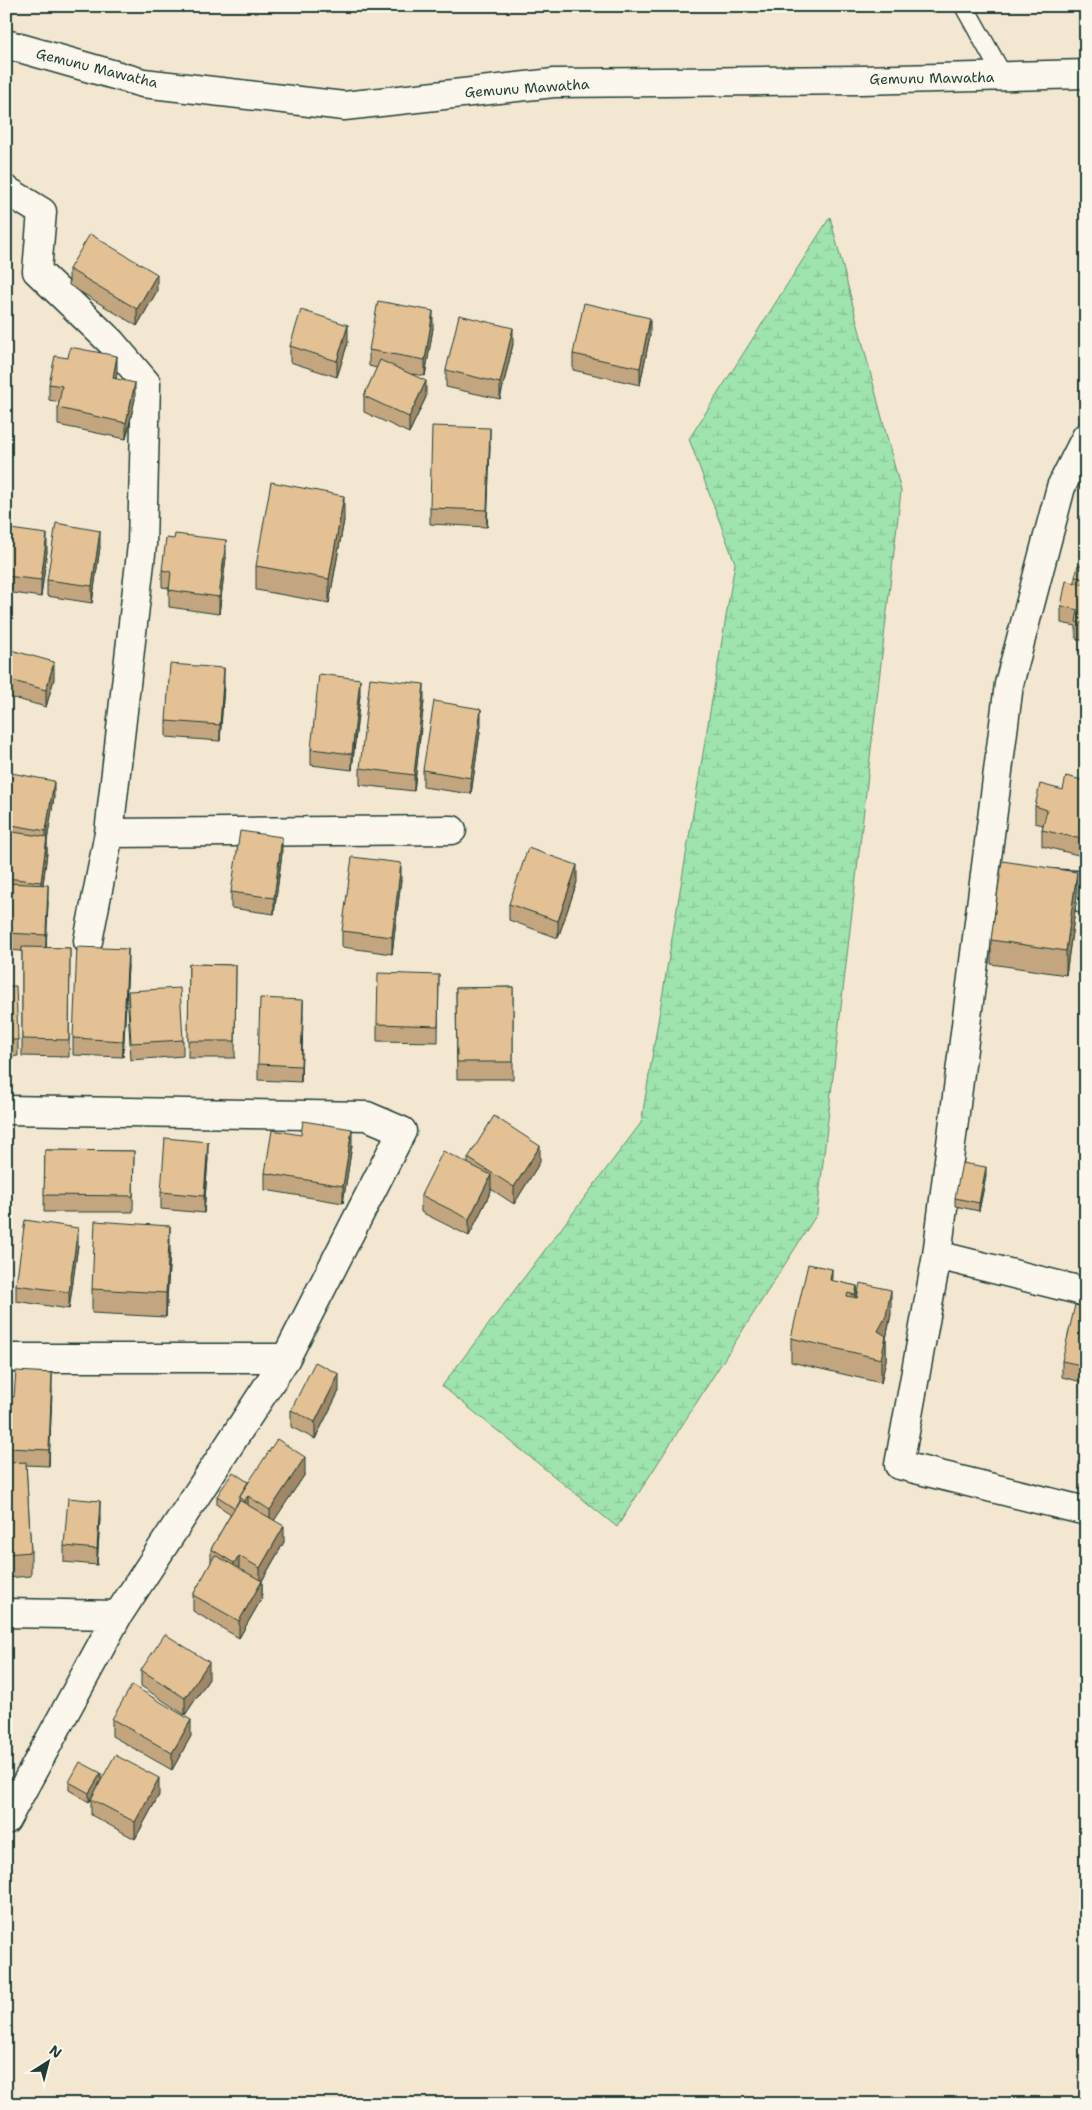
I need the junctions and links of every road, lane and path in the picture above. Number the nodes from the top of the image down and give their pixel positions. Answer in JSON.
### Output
{"nodes":[{"id":1,"x":964,"y":6,"type":"edge"},
{"id":2,"x":6,"y":44,"type":"edge"},
{"id":3,"x":1086,"y":74,"type":"edge"},
{"id":4,"x":1003,"y":76,"type":"junction"},
{"id":5,"x":6,"y":190,"type":"edge"},
{"id":6,"x":1086,"y":437,"type":"edge"},
{"id":7,"x":452,"y":830,"type":"dead end"},
{"id":8,"x":109,"y":833,"type":"junction"},
{"id":9,"x":983,"y":880,"type":"junction"},
{"id":10,"x":1082,"y":889,"type":"edge"},
{"id":11,"x":88,"y":941,"type":"dead end"},
{"id":12,"x":6,"y":1110,"type":"edge"},
{"id":13,"x":937,"y":1255,"type":"junction"},
{"id":14,"x":1086,"y":1292,"type":"edge"},
{"id":15,"x":6,"y":1358,"type":"edge"},
{"id":16,"x":286,"y":1358,"type":"junction"},
{"id":17,"x":1086,"y":1512,"type":"edge"},
{"id":18,"x":6,"y":1613,"type":"edge"},
{"id":19,"x":118,"y":1615,"type":"junction"},
{"id":20,"x":6,"y":1820,"type":"edge"}],
"edges":[{"from":1,"to":4,"type":"lane"},
{"from":2,"to":4,"type":"street","name":"Gemunu Mawatha"},
{"from":3,"to":4,"type":"street","name":"Gemunu Mawatha"},
{"from":5,"to":8,"type":"street"},
{"from":6,"to":9,"type":"street"},
{"from":7,"to":8,"type":"street"},
{"from":8,"to":11,"type":"street"},
{"from":9,"to":10,"type":"street"},
{"from":9,"to":13,"type":"street"},
{"from":12,"to":16,"type":"street"},
{"from":13,"to":14,"type":"street"},
{"from":13,"to":17,"type":"street"},
{"from":15,"to":16,"type":"street"},
{"from":16,"to":19,"type":"street"},
{"from":18,"to":19,"type":"street"},
{"from":19,"to":20,"type":"street"}]}
